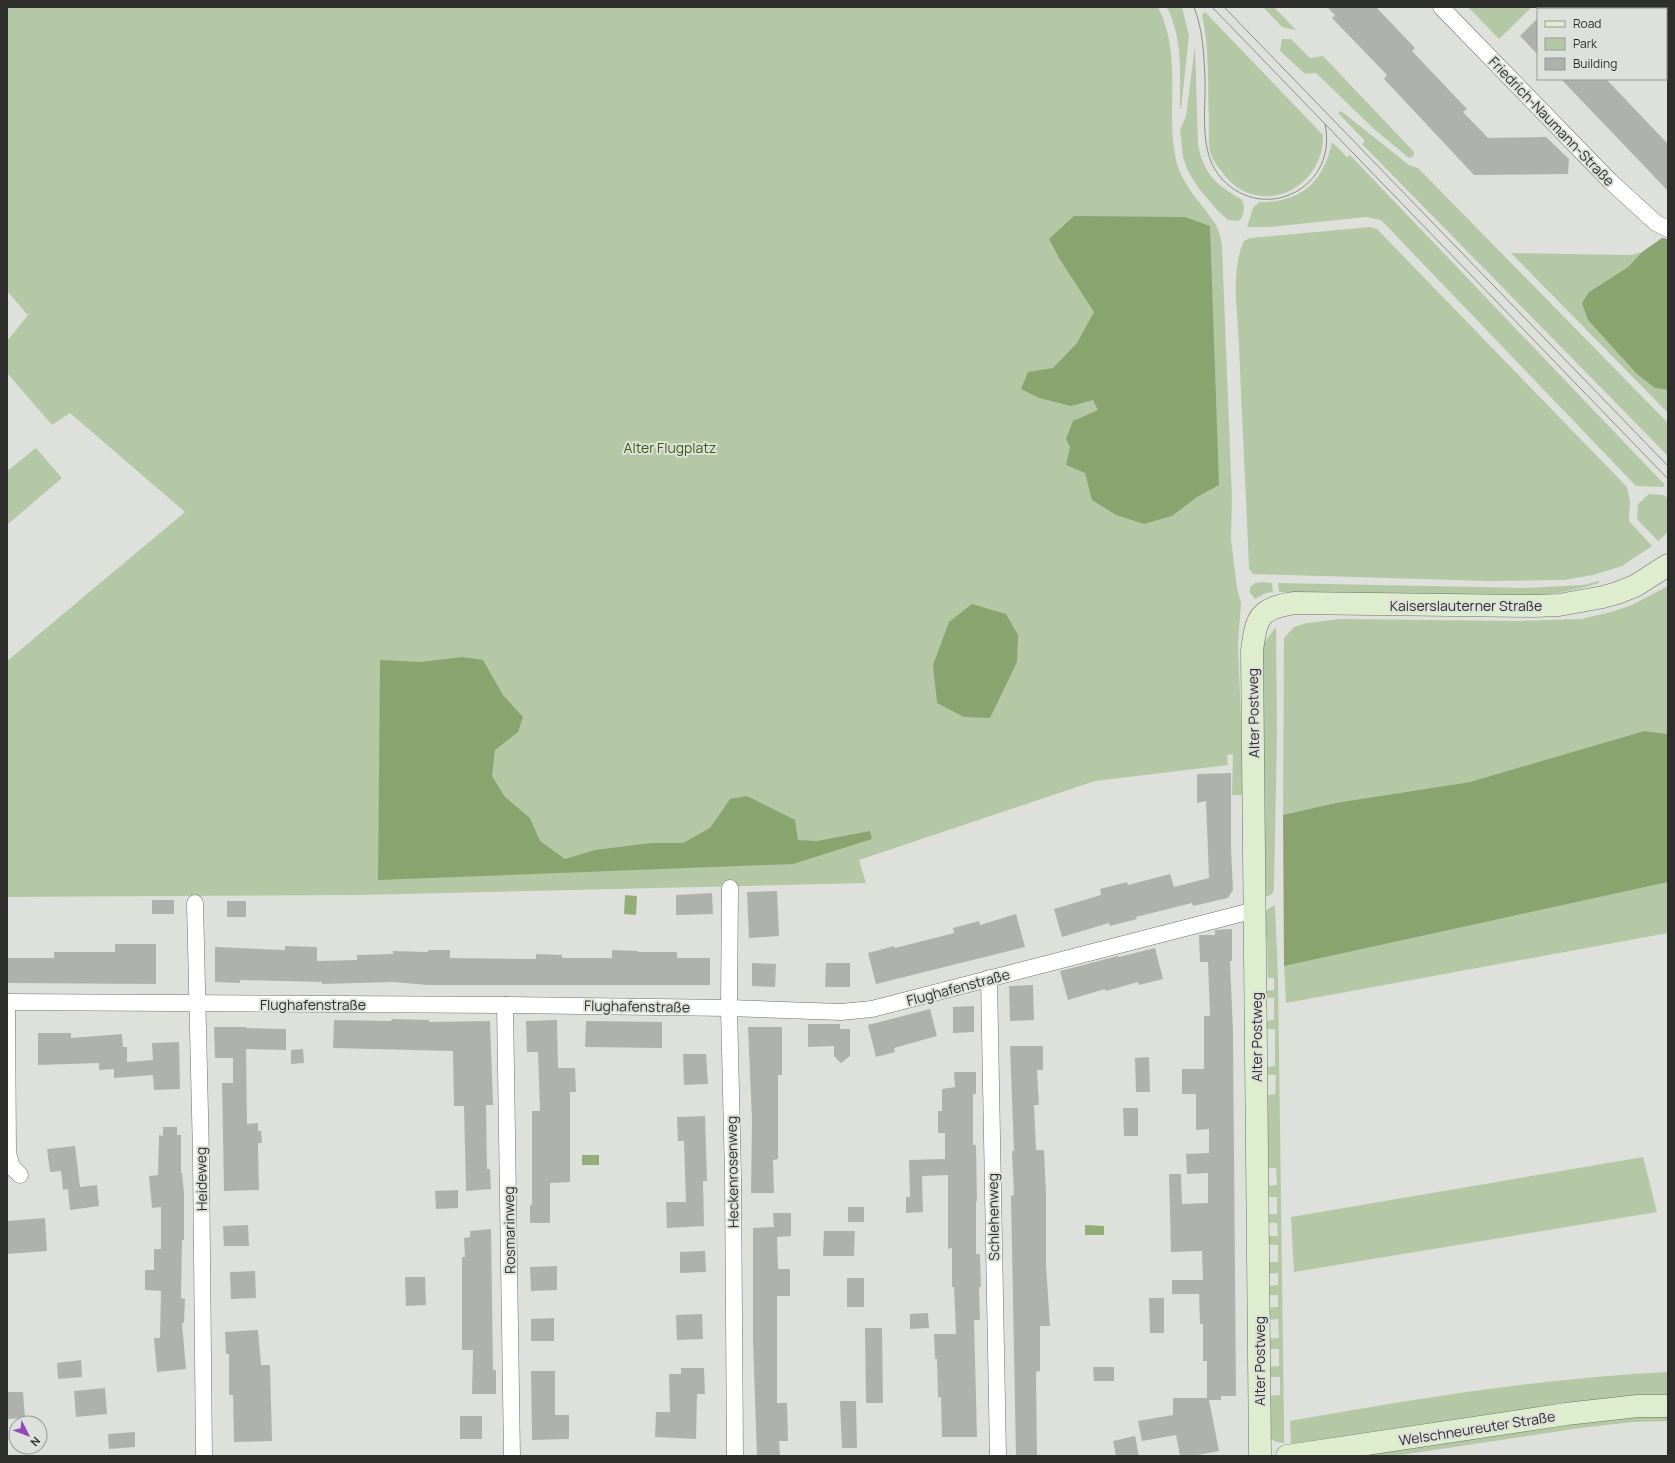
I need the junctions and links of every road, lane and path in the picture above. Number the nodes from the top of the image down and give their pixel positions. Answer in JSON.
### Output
{"nodes":[{"id":1,"x":1441,"y":7,"type":"edge"},
{"id":2,"x":1668,"y":229,"type":"edge"},
{"id":3,"x":1668,"y":565,"type":"edge"},
{"id":4,"x":1260,"y":618,"type":"joint"},
{"id":5,"x":730,"y":888,"type":"dead end"},
{"id":6,"x":195,"y":902,"type":"dead end"},
{"id":7,"x":1255,"y":910,"type":"junction"},
{"id":8,"x":989,"y":978,"type":"junction"},
{"id":9,"x":7,"y":1002,"type":"edge"},
{"id":10,"x":196,"y":1004,"type":"junction"},
{"id":11,"x":505,"y":1004,"type":"junction"},
{"id":12,"x":729,"y":1008,"type":"junction"},
{"id":13,"x":20,"y":1176,"type":"dead end"},
{"id":14,"x":1668,"y":1406,"type":"edge"},
{"id":15,"x":204,"y":1456,"type":"edge"},
{"id":16,"x":512,"y":1456,"type":"edge"},
{"id":17,"x":736,"y":1456,"type":"edge"},
{"id":18,"x":998,"y":1456,"type":"edge"},
{"id":19,"x":1260,"y":1456,"type":"edge"},
{"id":20,"x":1287,"y":1456,"type":"edge"}],
"edges":[{"from":1,"to":2,"type":"street","name":"Friedrich-Naumann-Straße"},
{"from":3,"to":4,"type":"main road","name":"Kaiserslauterner Straße"},
{"from":4,"to":7,"type":"main road","name":"Alter Postweg"},
{"from":5,"to":12,"type":"street","name":"Heckenrosenweg"},
{"from":6,"to":10,"type":"street","name":"Heideweg"},
{"from":7,"to":8,"type":"street","name":"Flughafenstraße"},
{"from":7,"to":19,"type":"main road","name":"Alter Postweg"},
{"from":8,"to":12,"type":"street","name":"Flughafenstraße"},
{"from":8,"to":18,"type":"street","name":"Schlehenweg"},
{"from":9,"to":10,"type":"street","name":"Flughafenstraße"},
{"from":9,"to":13,"type":"street"},
{"from":10,"to":11,"type":"street","name":"Flughafenstraße"},
{"from":10,"to":15,"type":"street","name":"Heideweg"},
{"from":11,"to":12,"type":"street","name":"Flughafenstraße"},
{"from":11,"to":16,"type":"street","name":"Rosmarinweg"},
{"from":12,"to":17,"type":"street","name":"Heckenrosenweg"},
{"from":14,"to":20,"type":"main road","name":"Welschneureuter Straße"}]}
